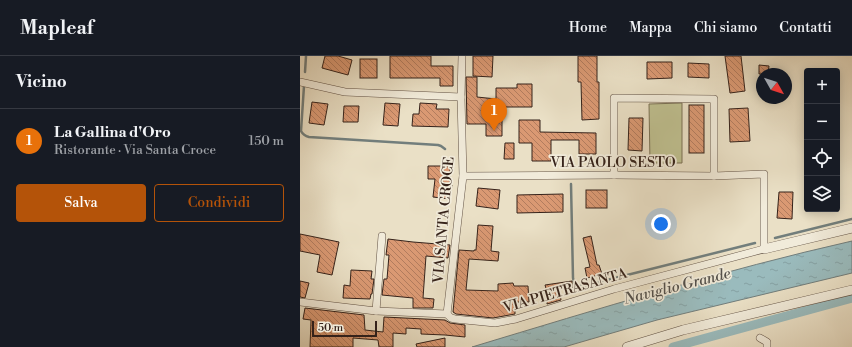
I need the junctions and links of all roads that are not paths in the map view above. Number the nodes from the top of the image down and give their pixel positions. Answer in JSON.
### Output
{"nodes":[{"id":1,"x":462,"y":56,"type":"edge"},
{"id":2,"x":300,"y":82,"type":"edge"},
{"id":3,"x":461,"y":96,"type":"junction"},
{"id":4,"x":614,"y":175,"type":"junction"},
{"id":5,"x":463,"y":176,"type":"junction"},
{"id":6,"x":714,"y":176,"type":"junction"},
{"id":7,"x":852,"y":228,"type":"edge"},
{"id":8,"x":382,"y":236,"type":"dead end"},
{"id":9,"x":764,"y":249,"type":"junction"},
{"id":10,"x":852,"y":290,"type":"edge"},
{"id":11,"x":300,"y":302,"type":"edge"},
{"id":12,"x":376,"y":311,"type":"junction"},
{"id":13,"x":447,"y":314,"type":"junction"},
{"id":14,"x":760,"y":338,"type":"dead end"},
{"id":15,"x":627,"y":347,"type":"edge"},
{"id":16,"x":767,"y":347,"type":"edge"}],
"edges":[{"from":1,"to":3,"type":"street","name":"VIA SANTA CROCE"},
{"from":2,"to":3,"type":"street"},
{"from":3,"to":5,"type":"street","name":"VIA SANTA CROCE"},
{"from":4,"to":5,"type":"street","name":"VIA PAOLO SESTO"},
{"from":4,"to":6,"type":"street","name":"VIA PAOLO SESTO"},
{"from":4,"to":6,"type":"street"},
{"from":5,"to":13,"type":"street","name":"VIA SANTA CROCE"},
{"from":6,"to":9,"type":"street","name":"VIA PAOLO SESTO"},
{"from":7,"to":9,"type":"street"},
{"from":8,"to":12,"type":"street"},
{"from":9,"to":13,"type":"street","name":"VIA PIETRASANTA"},
{"from":10,"to":15,"type":"street"},
{"from":11,"to":12,"type":"street","name":"VIA PIETRASANTA"},
{"from":12,"to":13,"type":"street","name":"VIA PIETRASANTA"},
{"from":14,"to":16,"type":"street"}]}
